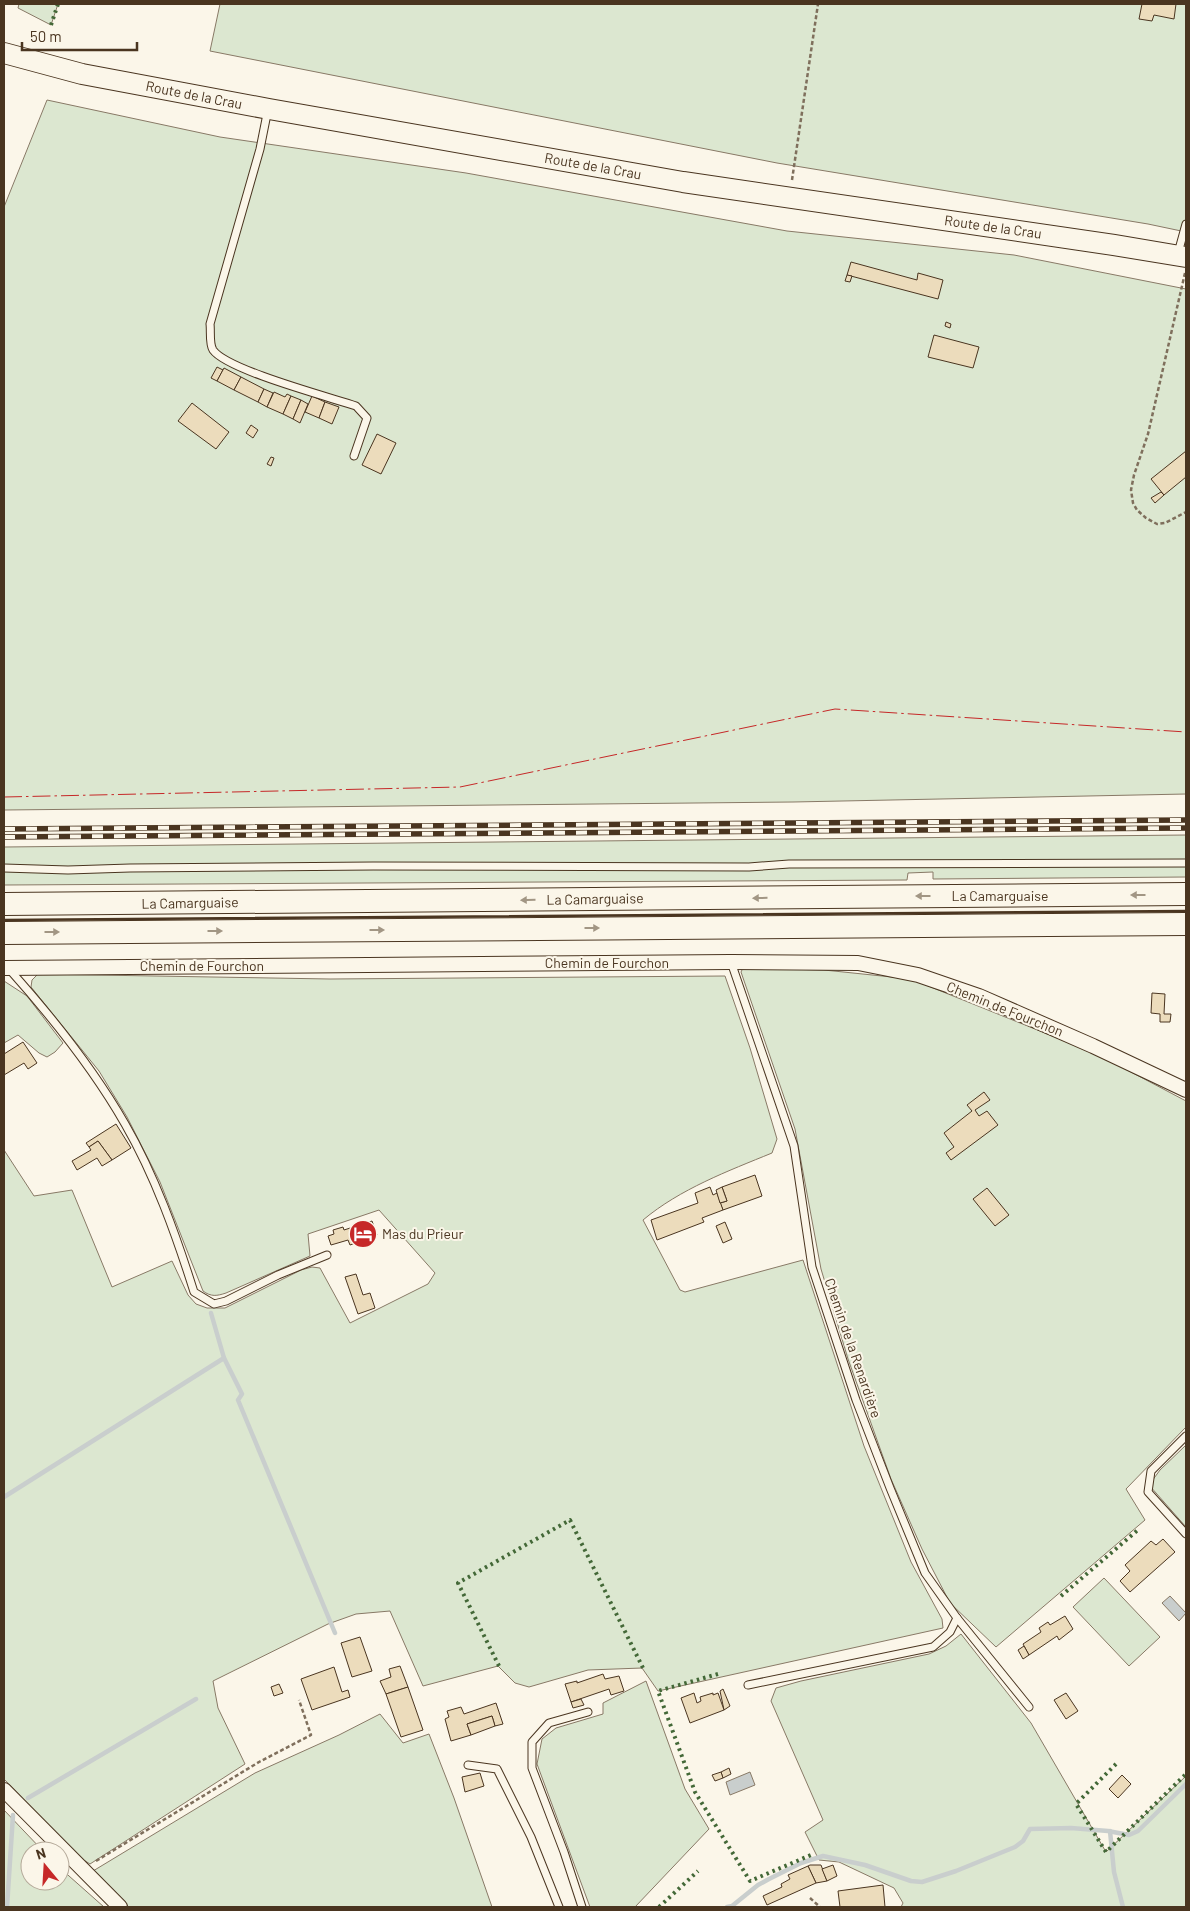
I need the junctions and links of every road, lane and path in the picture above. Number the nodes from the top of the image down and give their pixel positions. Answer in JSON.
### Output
{"nodes":[{"id":1,"x":818,"y":4,"type":"edge"},
{"id":2,"x":4,"y":53,"type":"edge"},
{"id":3,"x":268,"y":109,"type":"junction"},
{"id":4,"x":789,"y":197,"type":"junction"},
{"id":5,"x":1186,"y":224,"type":"edge"},
{"id":6,"x":1183,"y":260,"type":"edge"},
{"id":7,"x":354,"y":456,"type":"dead end"},
{"id":8,"x":1186,"y":512,"type":"edge"},
{"id":9,"x":1186,"y":863,"type":"edge"},
{"id":10,"x":4,"y":868,"type":"edge"},
{"id":11,"x":1186,"y":894,"type":"edge"},
{"id":12,"x":4,"y":904,"type":"edge"},
{"id":13,"x":1186,"y":924,"type":"edge"},
{"id":14,"x":4,"y":933,"type":"edge"},
{"id":15,"x":731,"y":962,"type":"junction"},
{"id":16,"x":6,"y":968,"type":"edge"},
{"id":17,"x":1186,"y":1090,"type":"edge"},
{"id":18,"x":327,"y":1254,"type":"dead end"},
{"id":19,"x":1186,"y":1436,"type":"edge"},
{"id":20,"x":1186,"y":1534,"type":"edge"},
{"id":21,"x":957,"y":1618,"type":"junction"},
{"id":22,"x":748,"y":1685,"type":"dead end"},
{"id":23,"x":299,"y":1700,"type":"dead end"},
{"id":24,"x":1029,"y":1707,"type":"dead end"},
{"id":25,"x":588,"y":1712,"type":"dead end"},
{"id":26,"x":468,"y":1765,"type":"dead end"},
{"id":27,"x":4,"y":1790,"type":"edge"},
{"id":28,"x":82,"y":1870,"type":"junction"},
{"id":29,"x":810,"y":1898,"type":"dead end"},
{"id":30,"x":120,"y":1907,"type":"edge"},
{"id":31,"x":560,"y":1907,"type":"edge"},
{"id":32,"x":582,"y":1907,"type":"edge"},
{"id":33,"x":820,"y":1907,"type":"edge"}],
"edges":[{"from":1,"to":4,"type":"path"},
{"from":2,"to":3,"type":"main road","name":"Route de la Crau"},
{"from":3,"to":4,"type":"main road","name":"Route de la Crau"},
{"from":3,"to":7,"type":"lane"},
{"from":4,"to":6,"type":"main road","name":"Route de la Crau"},
{"from":5,"to":6,"type":"lane"},
{"from":6,"to":8,"type":"path"},
{"from":9,"to":10,"type":"lane"},
{"from":11,"to":12,"type":"highway","name":"La Camarguaise","one_way":true},
{"from":14,"to":13,"type":"highway","name":"La Camarguaise","one_way":true},
{"from":15,"to":16,"type":"street","name":"Chemin de Fourchon"},
{"from":15,"to":17,"type":"street","name":"Chemin de Fourchon"},
{"from":15,"to":21,"type":"lane","name":"Chemin de la Renardière"},
{"from":16,"to":18,"type":"lane"},
{"from":19,"to":20,"type":"lane"},
{"from":21,"to":22,"type":"lane"},
{"from":21,"to":24,"type":"lane","name":"Chemin de la Renardière"},
{"from":23,"to":28,"type":"path"},
{"from":25,"to":32,"type":"lane"},
{"from":26,"to":31,"type":"lane"},
{"from":27,"to":28,"type":"street"},
{"from":28,"to":30,"type":"street"},
{"from":29,"to":33,"type":"path"}]}
